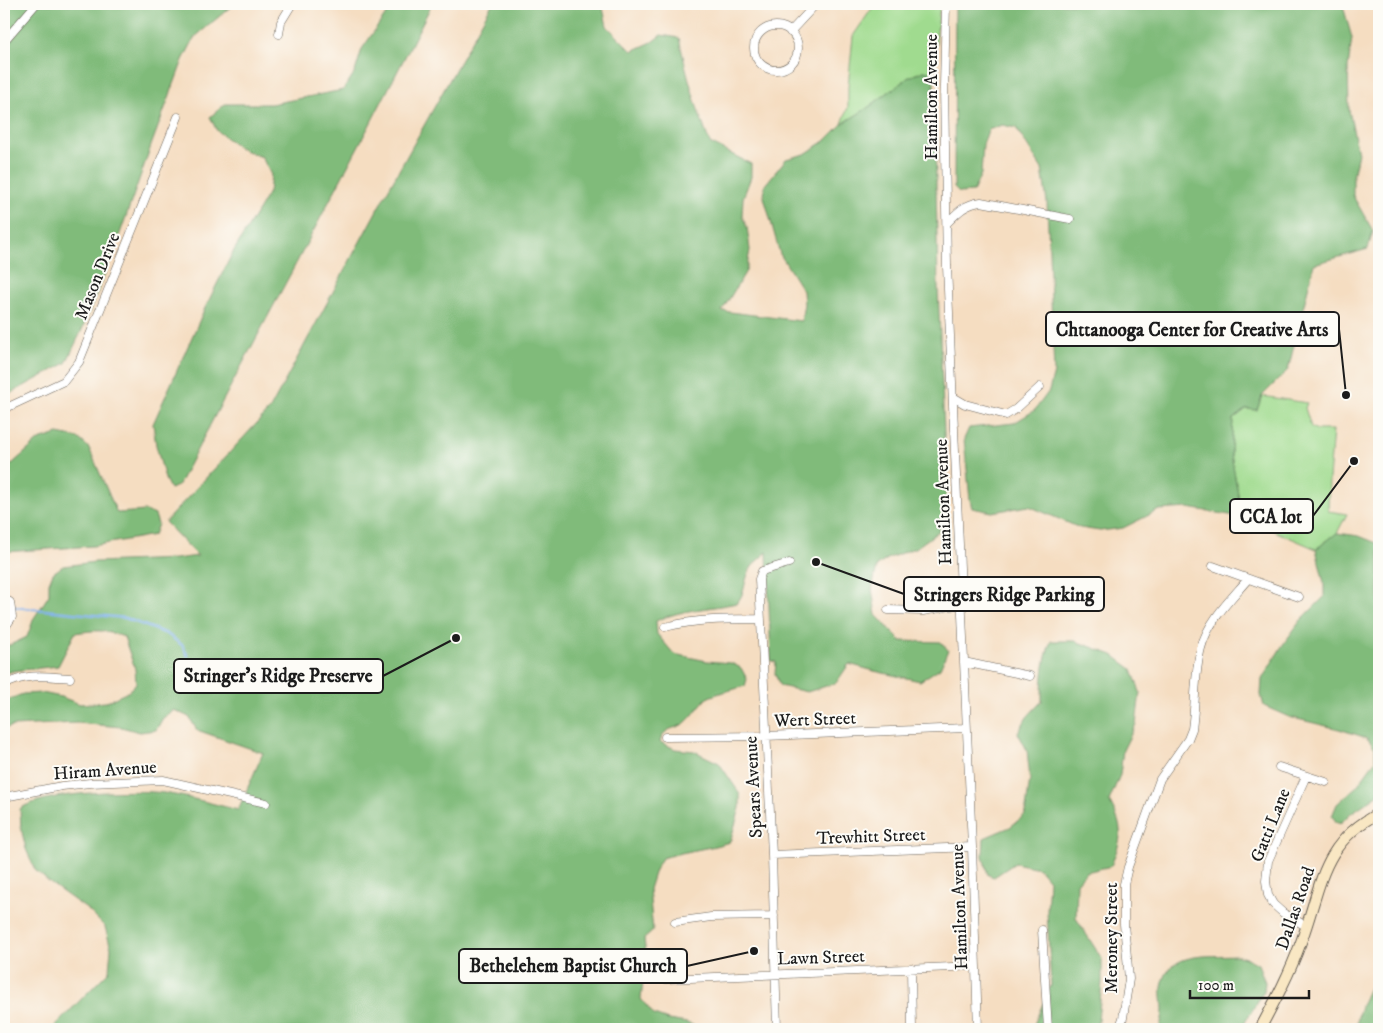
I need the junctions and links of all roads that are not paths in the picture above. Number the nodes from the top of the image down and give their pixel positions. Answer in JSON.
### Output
{"nodes":[{"id":1,"x":36,"y":4,"type":"edge"},
{"id":2,"x":292,"y":4,"type":"edge"},
{"id":3,"x":816,"y":4,"type":"edge"},
{"id":4,"x":946,"y":4,"type":"edge"},
{"id":5,"x":790,"y":32,"type":"junction"},
{"id":6,"x":279,"y":34,"type":"dead end"},
{"id":7,"x":4,"y":41,"type":"edge"},
{"id":8,"x":178,"y":116,"type":"dead end"},
{"id":9,"x":1070,"y":219,"type":"dead end"},
{"id":10,"x":947,"y":223,"type":"junction"},
{"id":11,"x":1040,"y":387,"type":"dead end"},
{"id":12,"x":953,"y":397,"type":"junction"},
{"id":13,"x":4,"y":409,"type":"edge"},
{"id":14,"x":789,"y":563,"type":"dead end"},
{"id":15,"x":1213,"y":566,"type":"dead end"},
{"id":16,"x":1248,"y":579,"type":"junction"},
{"id":17,"x":1299,"y":597,"type":"dead end"},
{"id":18,"x":4,"y":598,"type":"edge"},
{"id":19,"x":962,"y":604,"type":"junction"},
{"id":20,"x":888,"y":610,"type":"dead end"},
{"id":21,"x":761,"y":619,"type":"junction"},
{"id":22,"x":665,"y":626,"type":"dead end"},
{"id":23,"x":4,"y":629,"type":"edge"},
{"id":24,"x":964,"y":662,"type":"junction"},
{"id":25,"x":1030,"y":676,"type":"dead end"},
{"id":26,"x":70,"y":678,"type":"dead end"},
{"id":27,"x":4,"y":685,"type":"edge"},
{"id":28,"x":966,"y":728,"type":"junction"},
{"id":29,"x":765,"y":736,"type":"junction"},
{"id":30,"x":665,"y":737,"type":"dead end"},
{"id":31,"x":1279,"y":767,"type":"dead end"},
{"id":32,"x":1306,"y":776,"type":"junction"},
{"id":33,"x":1326,"y":782,"type":"dead end"},
{"id":34,"x":4,"y":798,"type":"edge"},
{"id":35,"x":266,"y":803,"type":"dead end"},
{"id":36,"x":1379,"y":812,"type":"edge"},
{"id":37,"x":972,"y":847,"type":"junction"},
{"id":38,"x":772,"y":855,"type":"junction"},
{"id":39,"x":774,"y":916,"type":"junction"},
{"id":40,"x":675,"y":922,"type":"dead end"},
{"id":41,"x":1306,"y":926,"type":"junction"},
{"id":42,"x":1042,"y":930,"type":"dead end"},
{"id":43,"x":976,"y":966,"type":"junction"},
{"id":44,"x":911,"y":968,"type":"junction"},
{"id":45,"x":775,"y":974,"type":"junction"},
{"id":46,"x":666,"y":979,"type":"dead end"},
{"id":47,"x":777,"y":1029,"type":"edge"},
{"id":48,"x":912,"y":1029,"type":"edge"},
{"id":49,"x":978,"y":1029,"type":"edge"},
{"id":50,"x":1048,"y":1029,"type":"edge"},
{"id":51,"x":1119,"y":1029,"type":"edge"},
{"id":52,"x":1260,"y":1029,"type":"edge"}],
"edges":[{"from":1,"to":7,"type":"street"},
{"from":2,"to":6,"type":"street"},
{"from":3,"to":5,"type":"street"},
{"from":4,"to":10,"type":"street","name":"Hamilton Avenue"},
{"from":5,"to":5,"type":"street"},
{"from":8,"to":13,"type":"street","name":"Mason Drive"},
{"from":9,"to":10,"type":"street"},
{"from":10,"to":12,"type":"street","name":"Hamilton Avenue"},
{"from":11,"to":12,"type":"street"},
{"from":12,"to":19,"type":"street","name":"Hamilton Avenue"},
{"from":14,"to":21,"type":"street","name":"Spears Avenue"},
{"from":15,"to":16,"type":"street"},
{"from":16,"to":17,"type":"street"},
{"from":16,"to":51,"type":"street","name":"Meroney Street"},
{"from":18,"to":23,"type":"street"},
{"from":19,"to":20,"type":"street"},
{"from":19,"to":24,"type":"street","name":"Hamilton Avenue"},
{"from":21,"to":22,"type":"street"},
{"from":21,"to":29,"type":"street","name":"Spears Avenue"},
{"from":24,"to":25,"type":"street"},
{"from":24,"to":28,"type":"street","name":"Hamilton Avenue"},
{"from":26,"to":27,"type":"street"},
{"from":28,"to":29,"type":"street","name":"Wert Street"},
{"from":28,"to":37,"type":"street","name":"Hamilton Avenue"},
{"from":29,"to":30,"type":"street","name":"Wert Street"},
{"from":29,"to":38,"type":"street","name":"Spears Avenue"},
{"from":31,"to":32,"type":"street","name":"Gatti Lane"},
{"from":32,"to":33,"type":"street","name":"Gatti Lane"},
{"from":32,"to":41,"type":"street","name":"Gatti Lane"},
{"from":34,"to":35,"type":"street","name":"Hiram Avenue"},
{"from":36,"to":41,"type":"street","name":"Dallas Road"},
{"from":37,"to":38,"type":"street","name":"Trewhitt Street"},
{"from":37,"to":43,"type":"street","name":"Hamilton Avenue"},
{"from":38,"to":39,"type":"street","name":"Spears Avenue"},
{"from":39,"to":40,"type":"street"},
{"from":39,"to":45,"type":"street","name":"Spears Avenue"},
{"from":41,"to":52,"type":"street","name":"Dallas Road"},
{"from":42,"to":50,"type":"street"},
{"from":43,"to":44,"type":"street","name":"Lawn Street"},
{"from":43,"to":49,"type":"street","name":"Hamilton Avenue"},
{"from":44,"to":45,"type":"street","name":"Lawn Street"},
{"from":44,"to":48,"type":"street"},
{"from":45,"to":46,"type":"street","name":"Lawn Street"},
{"from":45,"to":47,"type":"street","name":"Spears Avenue"}]}
